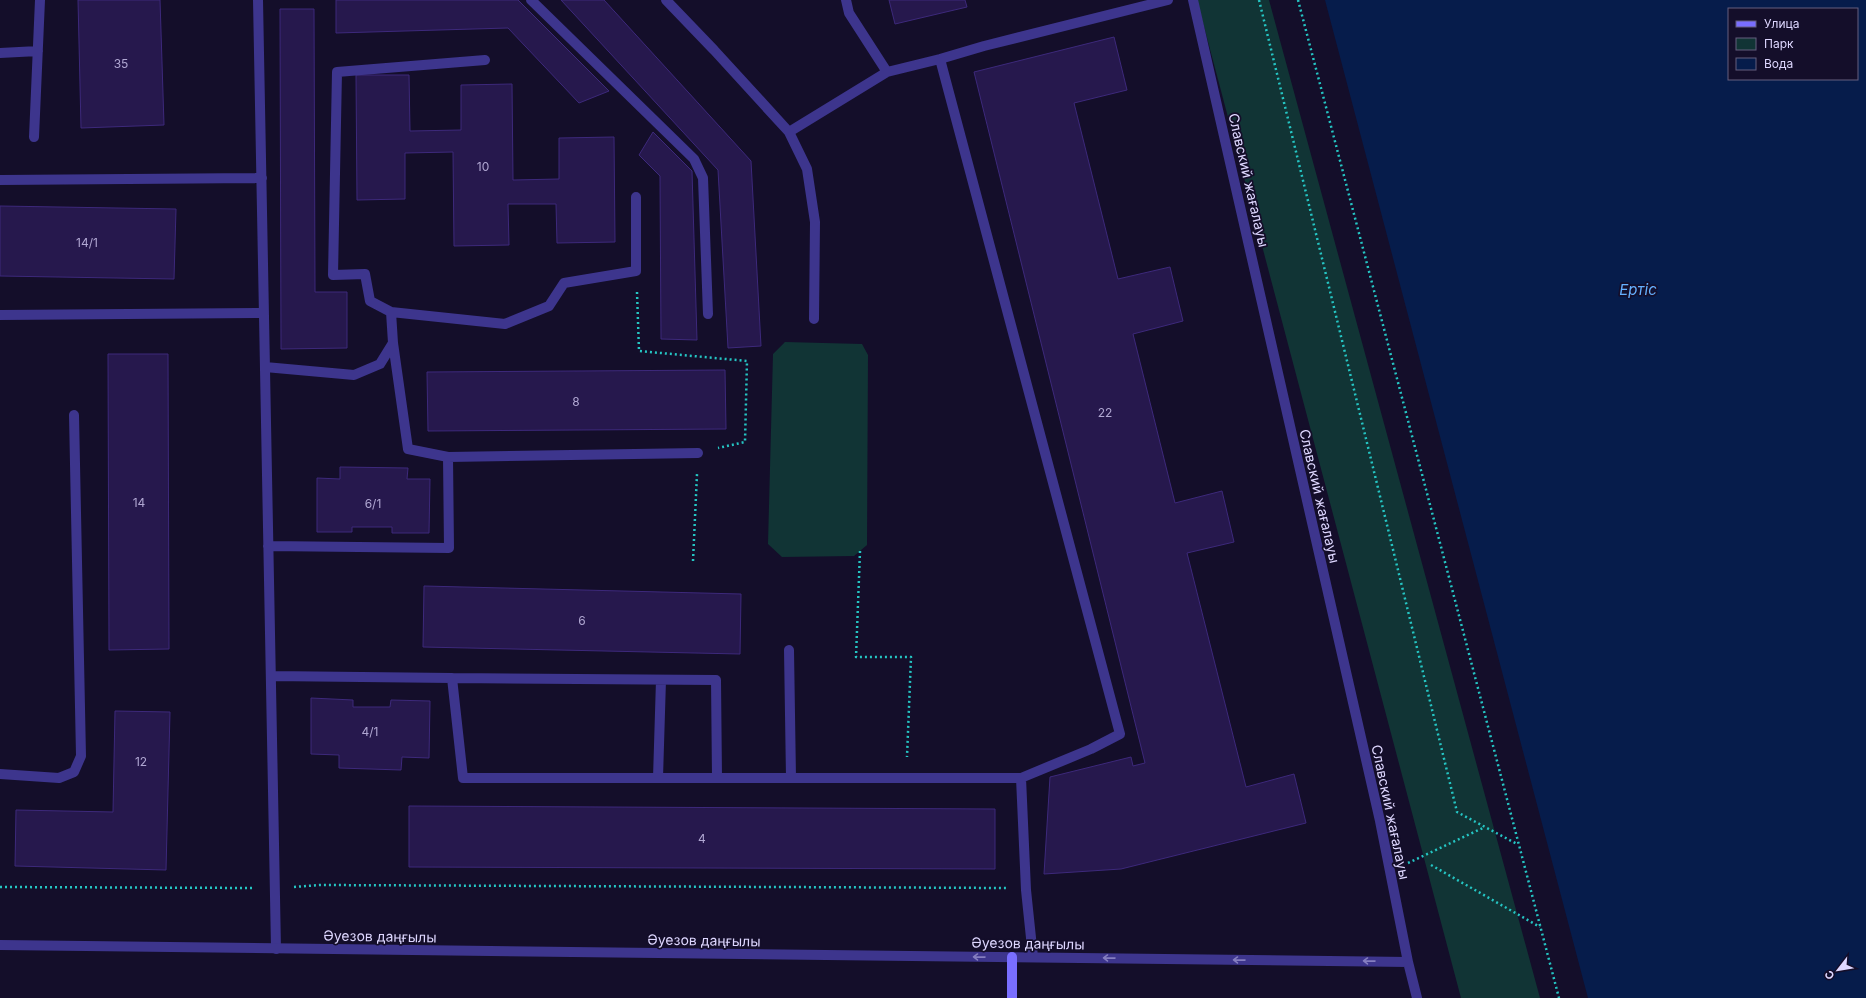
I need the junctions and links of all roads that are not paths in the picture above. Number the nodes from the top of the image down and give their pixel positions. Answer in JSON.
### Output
{"nodes":[{"id":1,"x":40,"y":0,"type":"edge"},
{"id":2,"x":258,"y":0,"type":"edge"},
{"id":3,"x":531,"y":0,"type":"edge"},
{"id":4,"x":666,"y":0,"type":"edge"},
{"id":5,"x":846,"y":0,"type":"edge"},
{"id":6,"x":1168,"y":0,"type":"edge"},
{"id":7,"x":1193,"y":0,"type":"edge"},
{"id":8,"x":38,"y":52,"type":"junction"},
{"id":9,"x":0,"y":53,"type":"edge"},
{"id":10,"x":940,"y":59,"type":"junction"},
{"id":11,"x":485,"y":60,"type":"dead end"},
{"id":12,"x":887,"y":72,"type":"junction"},
{"id":13,"x":789,"y":132,"type":"junction"},
{"id":14,"x":34,"y":137,"type":"dead end"},
{"id":15,"x":262,"y":178,"type":"junction"},
{"id":16,"x":0,"y":180,"type":"edge"},
{"id":17,"x":636,"y":197,"type":"dead end"},
{"id":18,"x":391,"y":312,"type":"junction"},
{"id":19,"x":263,"y":313,"type":"junction"},
{"id":20,"x":708,"y":314,"type":"dead end"},
{"id":21,"x":0,"y":315,"type":"edge"},
{"id":22,"x":814,"y":319,"type":"dead end"},
{"id":23,"x":393,"y":343,"type":"junction"},
{"id":24,"x":265,"y":367,"type":"junction"},
{"id":25,"x":74,"y":415,"type":"dead end"},
{"id":26,"x":698,"y":453,"type":"road end"},
{"id":27,"x":448,"y":457,"type":"junction"},
{"id":28,"x":268,"y":546,"type":"junction"},
{"id":29,"x":789,"y":650,"type":"dead end"},
{"id":30,"x":270,"y":676,"type":"junction"},
{"id":31,"x":452,"y":678,"type":"junction"},
{"id":32,"x":661,"y":680,"type":"junction"},
{"id":33,"x":0,"y":774,"type":"edge"},
{"id":34,"x":658,"y":778,"type":"junction"},
{"id":35,"x":717,"y":778,"type":"junction"},
{"id":36,"x":791,"y":778,"type":"junction"},
{"id":37,"x":1021,"y":778,"type":"junction"},
{"id":38,"x":0,"y":945,"type":"edge"},
{"id":39,"x":276,"y":949,"type":"junction"},
{"id":40,"x":1012,"y":957,"type":"junction"},
{"id":41,"x":1033,"y":958,"type":"junction"},
{"id":42,"x":1408,"y":962,"type":"junction"},
{"id":43,"x":1012,"y":998,"type":"edge"},
{"id":44,"x":1417,"y":998,"type":"edge"}],
"edges":[{"from":1,"to":8,"type":"street"},
{"from":2,"to":15,"type":"street"},
{"from":3,"to":20,"type":"street"},
{"from":4,"to":13,"type":"street"},
{"from":5,"to":12,"type":"street"},
{"from":6,"to":10,"type":"street"},
{"from":7,"to":42,"type":"street","name":"Славский жағалауы"},
{"from":8,"to":9,"type":"street"},
{"from":8,"to":14,"type":"street"},
{"from":10,"to":12,"type":"street"},
{"from":10,"to":37,"type":"street"},
{"from":11,"to":18,"type":"street"},
{"from":12,"to":13,"type":"street"},
{"from":13,"to":22,"type":"street"},
{"from":15,"to":16,"type":"street"},
{"from":15,"to":19,"type":"street"},
{"from":17,"to":18,"type":"street"},
{"from":18,"to":23,"type":"street"},
{"from":19,"to":21,"type":"street"},
{"from":19,"to":24,"type":"street"},
{"from":23,"to":24,"type":"street"},
{"from":23,"to":27,"type":"street"},
{"from":24,"to":28,"type":"street"},
{"from":25,"to":33,"type":"street"},
{"from":26,"to":27,"type":"street"},
{"from":27,"to":28,"type":"street"},
{"from":28,"to":30,"type":"street"},
{"from":29,"to":36,"type":"street"},
{"from":30,"to":31,"type":"street"},
{"from":30,"to":39,"type":"street"},
{"from":31,"to":32,"type":"street"},
{"from":31,"to":34,"type":"street"},
{"from":32,"to":34,"type":"street"},
{"from":32,"to":35,"type":"street"},
{"from":34,"to":35,"type":"street"},
{"from":35,"to":36,"type":"street"},
{"from":36,"to":37,"type":"street"},
{"from":37,"to":41,"type":"street"},
{"from":38,"to":39,"type":"street","name":"Әуезов даңғылы"},
{"from":40,"to":39,"type":"street","name":"Әуезов даңғылы","one_way":true},
{"from":40,"to":41,"type":"street","name":"Әуезов даңғылы"},
{"from":40,"to":43,"type":"main road"},
{"from":42,"to":41,"type":"street","name":"Әуезов даңғылы","one_way":true},
{"from":42,"to":44,"type":"street","name":"Славский жағалауы"}]}
